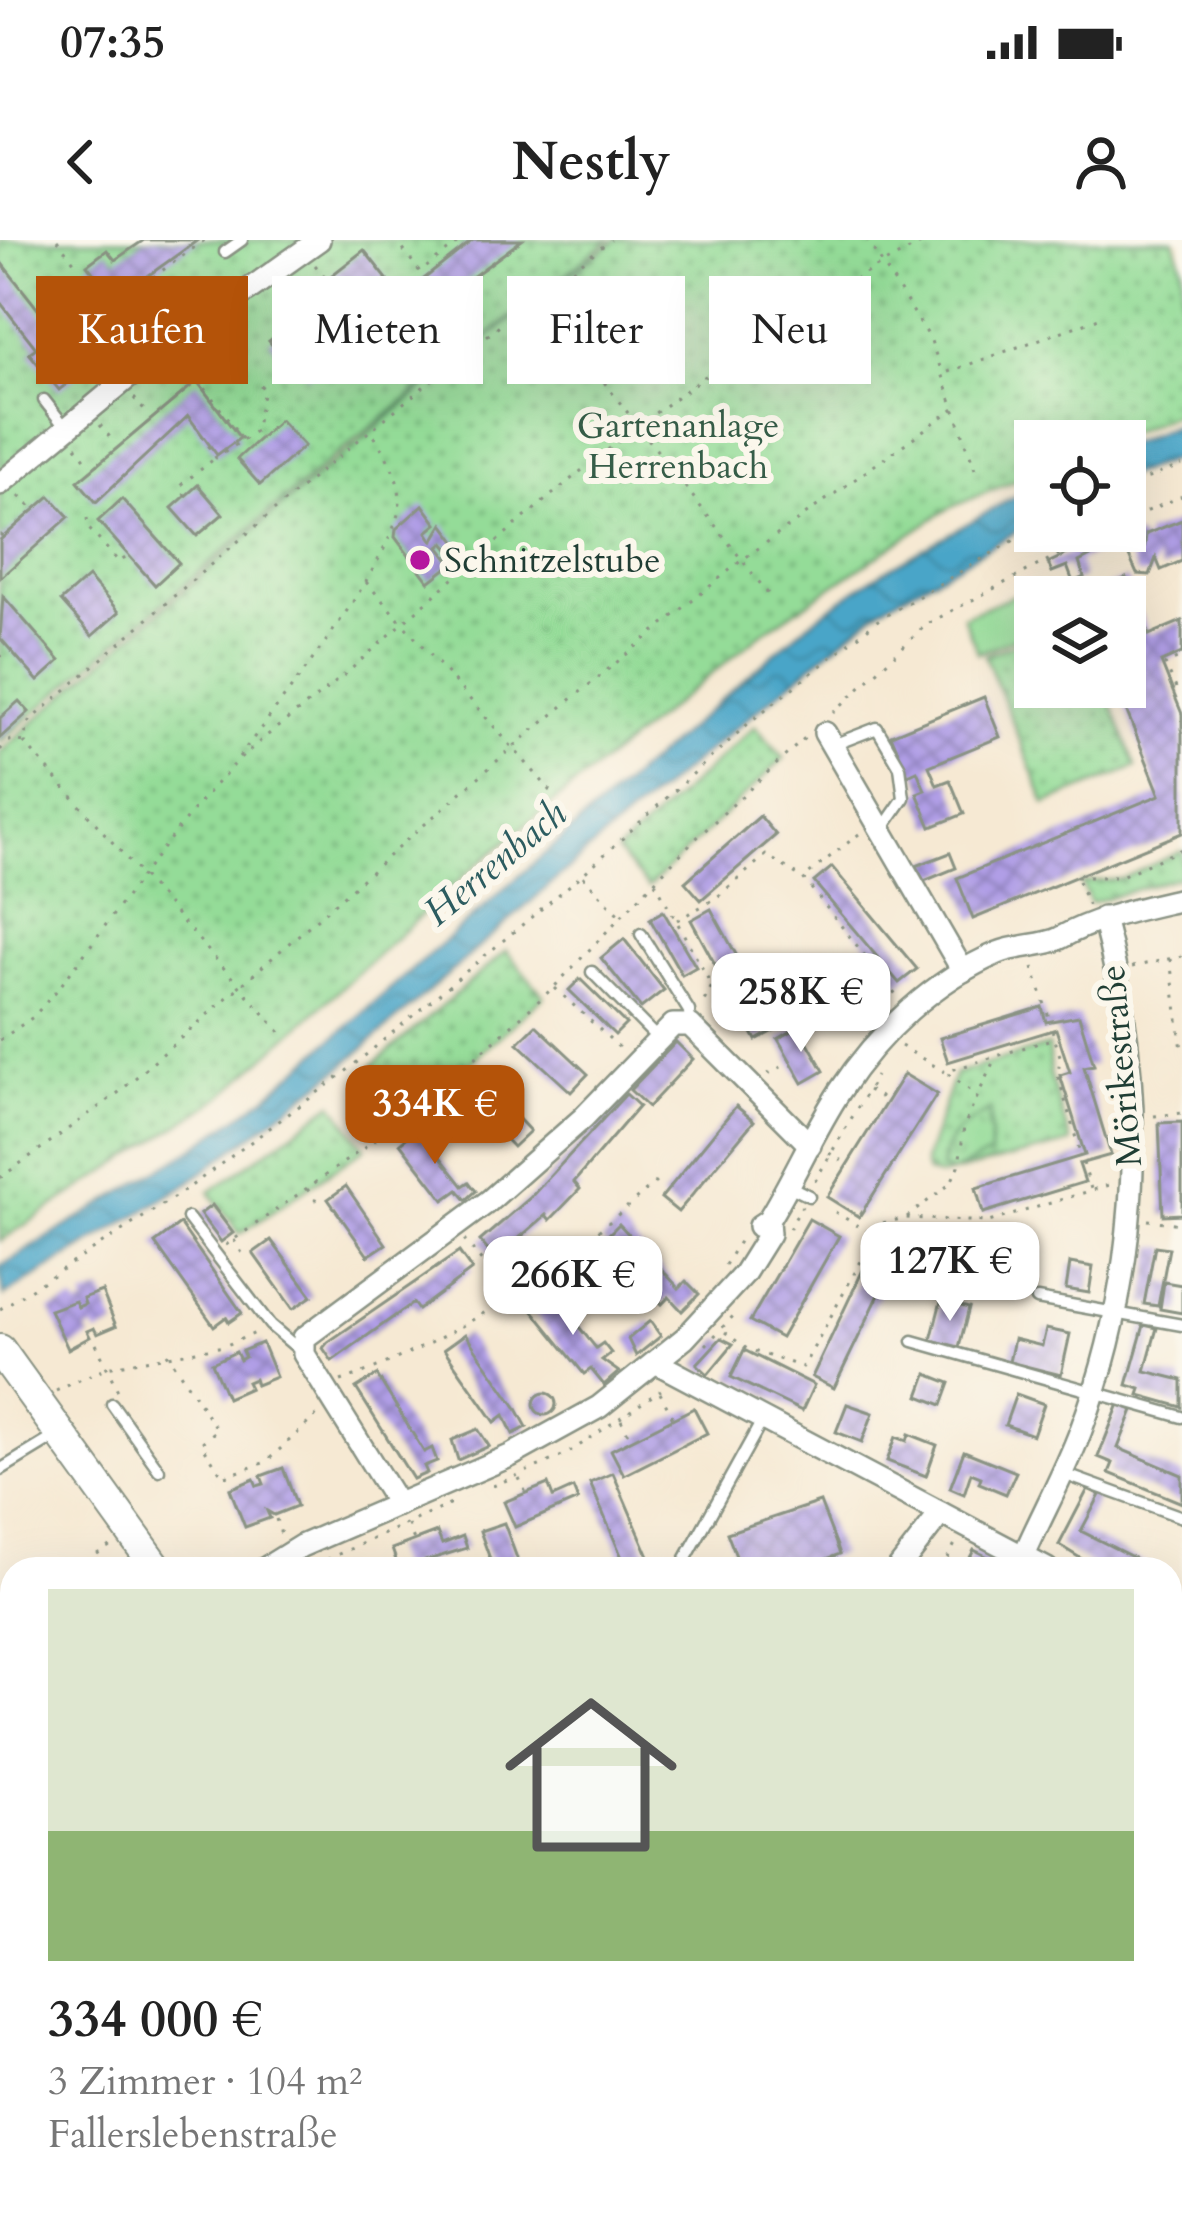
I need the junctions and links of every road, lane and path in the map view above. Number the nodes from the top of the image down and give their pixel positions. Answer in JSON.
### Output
{"nodes":[{"id":1,"x":57,"y":240,"type":"edge"},
{"id":2,"x":205,"y":240,"type":"edge"},
{"id":3,"x":242,"y":240,"type":"edge"},
{"id":4,"x":397,"y":240,"type":"edge"},
{"id":5,"x":462,"y":240,"type":"edge"},
{"id":6,"x":611,"y":240,"type":"edge"},
{"id":7,"x":867,"y":240,"type":"edge"},
{"id":8,"x":929,"y":240,"type":"edge"},
{"id":9,"x":300,"y":246,"type":"edge"},
{"id":10,"x":225,"y":252,"type":"dead end"},
{"id":11,"x":75,"y":263,"type":"dead end"},
{"id":12,"x":881,"y":265,"type":"junction"},
{"id":13,"x":155,"y":276,"type":"edge"},
{"id":14,"x":325,"y":276,"type":"edge"},
{"id":15,"x":563,"y":276,"type":"edge"},
{"id":16,"x":248,"y":286,"type":"edge"},
{"id":17,"x":1099,"y":319,"type":"dead end"},
{"id":18,"x":507,"y":320,"type":"edge"},
{"id":19,"x":945,"y":373,"type":"junction"},
{"id":20,"x":257,"y":380,"type":"dead end"},
{"id":21,"x":119,"y":384,"type":"edge"},
{"id":22,"x":121,"y":384,"type":"edge"},
{"id":23,"x":206,"y":384,"type":"edge"},
{"id":24,"x":605,"y":384,"type":"edge"},
{"id":25,"x":44,"y":400,"type":"dead end"},
{"id":26,"x":956,"y":407,"type":"junction"},
{"id":27,"x":148,"y":415,"type":"dead end"},
{"id":28,"x":192,"y":421,"type":"dead end"},
{"id":29,"x":67,"y":428,"type":"junction"},
{"id":30,"x":370,"y":429,"type":"junction"},
{"id":31,"x":640,"y":429,"type":"junction"},
{"id":32,"x":243,"y":440,"type":"junction"},
{"id":33,"x":216,"y":458,"type":"junction"},
{"id":34,"x":1182,"y":465,"type":"edge"},
{"id":35,"x":975,"y":469,"type":"dead end"},
{"id":36,"x":1146,"y":479,"type":"edge"},
{"id":37,"x":2,"y":483,"type":"edge"},
{"id":38,"x":185,"y":496,"type":"dead end"},
{"id":39,"x":1182,"y":496,"type":"edge"},
{"id":40,"x":34,"y":510,"type":"dead end"},
{"id":41,"x":1146,"y":512,"type":"edge"},
{"id":42,"x":87,"y":518,"type":"dead end"},
{"id":43,"x":1014,"y":540,"type":"edge"},
{"id":44,"x":1063,"y":552,"type":"edge"},
{"id":45,"x":129,"y":556,"type":"dead end"},
{"id":46,"x":742,"y":560,"type":"junction"},
{"id":47,"x":365,"y":581,"type":"junction"},
{"id":48,"x":772,"y":600,"type":"dead end"},
{"id":49,"x":404,"y":620,"type":"junction"},
{"id":50,"x":5,"y":652,"type":"dead end"},
{"id":51,"x":0,"y":657,"type":"edge"},
{"id":52,"x":1182,"y":657,"type":"edge"},
{"id":53,"x":1177,"y":688,"type":"edge"},
{"id":54,"x":827,"y":730,"type":"junction"},
{"id":55,"x":24,"y":742,"type":"junction"},
{"id":56,"x":513,"y":747,"type":"junction"},
{"id":57,"x":0,"y":750,"type":"edge"},
{"id":58,"x":235,"y":764,"type":"junction"},
{"id":59,"x":551,"y":791,"type":"dead end"},
{"id":60,"x":878,"y":826,"type":"junction"},
{"id":61,"x":1182,"y":849,"type":"edge"},
{"id":62,"x":582,"y":875,"type":"junction"},
{"id":63,"x":142,"y":878,"type":"junction"},
{"id":64,"x":802,"y":878,"type":"junction"},
{"id":65,"x":654,"y":880,"type":"junction"},
{"id":66,"x":1182,"y":898,"type":"edge"},
{"id":67,"x":1095,"y":911,"type":"junction"},
{"id":68,"x":620,"y":916,"type":"junction"},
{"id":69,"x":677,"y":920,"type":"junction"},
{"id":70,"x":641,"y":934,"type":"dead end"},
{"id":71,"x":1035,"y":950,"type":"junction"},
{"id":72,"x":1182,"y":956,"type":"edge"},
{"id":73,"x":1169,"y":959,"type":"junction"},
{"id":74,"x":1124,"y":969,"type":"dead end"},
{"id":75,"x":963,"y":971,"type":"junction"},
{"id":76,"x":592,"y":972,"type":"dead end"},
{"id":77,"x":241,"y":985,"type":"junction"},
{"id":78,"x":554,"y":987,"type":"junction"},
{"id":79,"x":900,"y":998,"type":"dead end"},
{"id":80,"x":693,"y":1020,"type":"junction"},
{"id":81,"x":1050,"y":1021,"type":"dead end"},
{"id":82,"x":1052,"y":1030,"type":"dead end"},
{"id":83,"x":281,"y":1033,"type":"dead end"},
{"id":84,"x":656,"y":1037,"type":"junction"},
{"id":85,"x":498,"y":1038,"type":"junction"},
{"id":86,"x":1055,"y":1038,"type":"junction"},
{"id":87,"x":0,"y":1040,"type":"edge"},
{"id":88,"x":505,"y":1045,"type":"dead end"},
{"id":89,"x":900,"y":1045,"type":"dead end"},
{"id":90,"x":1182,"y":1050,"type":"edge"},
{"id":91,"x":996,"y":1056,"type":"junction"},
{"id":92,"x":634,"y":1060,"type":"junction"},
{"id":93,"x":945,"y":1072,"type":"junction"},
{"id":94,"x":443,"y":1085,"type":"junction"},
{"id":95,"x":867,"y":1089,"type":"dead end"},
{"id":96,"x":451,"y":1094,"type":"dead end"},
{"id":97,"x":975,"y":1094,"type":"junction"},
{"id":98,"x":887,"y":1101,"type":"dead end"},
{"id":99,"x":1182,"y":1113,"type":"edge"},
{"id":100,"x":1140,"y":1118,"type":"dead end"},
{"id":101,"x":383,"y":1138,"type":"junction"},
{"id":102,"x":389,"y":1145,"type":"dead end"},
{"id":103,"x":820,"y":1149,"type":"junction"},
{"id":104,"x":1081,"y":1156,"type":"dead end"},
{"id":105,"x":1083,"y":1163,"type":"dead end"},
{"id":106,"x":848,"y":1164,"type":"dead end"},
{"id":107,"x":0,"y":1178,"type":"edge"},
{"id":108,"x":1132,"y":1179,"type":"junction"},
{"id":109,"x":656,"y":1182,"type":"dead end"},
{"id":110,"x":307,"y":1189,"type":"junction"},
{"id":111,"x":1091,"y":1189,"type":"junction"},
{"id":112,"x":317,"y":1201,"type":"dead end"},
{"id":113,"x":835,"y":1212,"type":"dead end"},
{"id":114,"x":188,"y":1218,"type":"dead end"},
{"id":115,"x":906,"y":1218,"type":"junction"},
{"id":116,"x":1140,"y":1219,"type":"dead end"},
{"id":117,"x":1182,"y":1224,"type":"edge"},
{"id":118,"x":455,"y":1229,"type":"junction"},
{"id":119,"x":746,"y":1229,"type":"dead end"},
{"id":120,"x":875,"y":1236,"type":"junction"},
{"id":121,"x":233,"y":1239,"type":"junction"},
{"id":122,"x":215,"y":1253,"type":"junction"},
{"id":123,"x":242,"y":1253,"type":"dead end"},
{"id":124,"x":961,"y":1255,"type":"dead end"},
{"id":125,"x":728,"y":1273,"type":"junction"},
{"id":126,"x":513,"y":1299,"type":"junction"},
{"id":127,"x":1037,"y":1299,"type":"joint"},
{"id":128,"x":0,"y":1309,"type":"edge"},
{"id":129,"x":1116,"y":1312,"type":"junction"},
{"id":130,"x":270,"y":1324,"type":"junction"},
{"id":131,"x":1182,"y":1325,"type":"edge"},
{"id":132,"x":724,"y":1331,"type":"dead end"},
{"id":133,"x":913,"y":1341,"type":"dead end"},
{"id":134,"x":96,"y":1344,"type":"dead end"},
{"id":135,"x":0,"y":1350,"type":"edge"},
{"id":136,"x":167,"y":1353,"type":"junction"},
{"id":137,"x":304,"y":1354,"type":"junction"},
{"id":138,"x":657,"y":1363,"type":"junction"},
{"id":139,"x":107,"y":1367,"type":"junction"},
{"id":140,"x":334,"y":1383,"type":"dead end"},
{"id":141,"x":659,"y":1392,"type":"dead end"},
{"id":142,"x":1093,"y":1392,"type":"junction"},
{"id":143,"x":112,"y":1404,"type":"joint"},
{"id":144,"x":327,"y":1406,"type":"dead end"},
{"id":145,"x":46,"y":1415,"type":"junction"},
{"id":146,"x":1182,"y":1417,"type":"edge"},
{"id":147,"x":674,"y":1418,"type":"dead end"},
{"id":148,"x":621,"y":1419,"type":"dead end"},
{"id":149,"x":763,"y":1419,"type":"junction"},
{"id":150,"x":631,"y":1440,"type":"dead end"},
{"id":151,"x":80,"y":1463,"type":"junction"},
{"id":152,"x":0,"y":1469,"type":"edge"},
{"id":153,"x":159,"y":1470,"type":"dead end"},
{"id":154,"x":1061,"y":1473,"type":"junction"},
{"id":155,"x":518,"y":1476,"type":"dead end"},
{"id":156,"x":526,"y":1493,"type":"dead end"},
{"id":157,"x":941,"y":1513,"type":"junction"},
{"id":158,"x":403,"y":1515,"type":"junction"},
{"id":159,"x":1182,"y":1517,"type":"edge"},
{"id":160,"x":276,"y":1519,"type":"dead end"},
{"id":161,"x":964,"y":1525,"type":"junction"},
{"id":162,"x":283,"y":1540,"type":"dead end"},
{"id":163,"x":414,"y":1540,"type":"dead end"},
{"id":164,"x":114,"y":1543,"type":"dead end"},
{"id":165,"x":97,"y":1554,"type":"dead end"},
{"id":166,"x":1024,"y":1555,"type":"junction"},
{"id":167,"x":132,"y":1557,"type":"edge"},
{"id":168,"x":150,"y":1557,"type":"edge"},
{"id":169,"x":284,"y":1557,"type":"edge"},
{"id":170,"x":687,"y":1557,"type":"edge"},
{"id":171,"x":907,"y":1557,"type":"edge"},
{"id":172,"x":948,"y":1557,"type":"edge"},
{"id":173,"x":1027,"y":1557,"type":"edge"}],
"edges":[{"from":1,"to":11,"type":"path"},
{"from":2,"to":13,"type":"path"},
{"from":3,"to":10,"type":"lane"},
{"from":4,"to":5,"type":"path"},
{"from":6,"to":15,"type":"path"},
{"from":7,"to":12,"type":"path"},
{"from":8,"to":12,"type":"path"},
{"from":9,"to":14,"type":"path"},
{"from":9,"to":16,"type":"street"},
{"from":12,"to":19,"type":"path"},
{"from":12,"to":31,"type":"path"},
{"from":17,"to":19,"type":"path"},
{"from":18,"to":30,"type":"path"},
{"from":19,"to":26,"type":"path"},
{"from":20,"to":32,"type":"path"},
{"from":21,"to":29,"type":"street"},
{"from":22,"to":27,"type":"path"},
{"from":23,"to":32,"type":"path"},
{"from":24,"to":31,"type":"path"},
{"from":25,"to":29,"type":"lane"},
{"from":26,"to":35,"type":"path"},
{"from":26,"to":46,"type":"path"},
{"from":28,"to":33,"type":"path"},
{"from":29,"to":37,"type":"street"},
{"from":30,"to":47,"type":"path"},
{"from":30,"to":55,"type":"path"},
{"from":31,"to":46,"type":"path"},
{"from":31,"to":49,"type":"path"},
{"from":32,"to":33,"type":"path"},
{"from":33,"to":38,"type":"path"},
{"from":34,"to":36,"type":"path"},
{"from":37,"to":40,"type":"path"},
{"from":39,"to":41,"type":"path"},
{"from":42,"to":45,"type":"path"},
{"from":43,"to":62,"type":"path"},
{"from":44,"to":54,"type":"path"},
{"from":46,"to":48,"type":"path"},
{"from":46,"to":56,"type":"path"},
{"from":47,"to":49,"type":"path"},
{"from":47,"to":58,"type":"path"},
{"from":49,"to":56,"type":"path"},
{"from":49,"to":58,"type":"path"},
{"from":50,"to":51,"type":"path"},
{"from":52,"to":53,"type":"path"},
{"from":54,"to":60,"type":"street"},
{"from":54,"to":60,"type":"lane"},
{"from":54,"to":65,"type":"path"},
{"from":55,"to":57,"type":"path"},
{"from":55,"to":63,"type":"path"},
{"from":56,"to":59,"type":"path"},
{"from":56,"to":77,"type":"path"},
{"from":58,"to":63,"type":"path"},
{"from":60,"to":64,"type":"path"},
{"from":60,"to":75,"type":"street"},
{"from":61,"to":67,"type":"path"},
{"from":62,"to":68,"type":"path"},
{"from":62,"to":128,"type":"path"},
{"from":63,"to":77,"type":"path"},
{"from":63,"to":87,"type":"path"},
{"from":64,"to":69,"type":"path"},
{"from":64,"to":79,"type":"path"},
{"from":65,"to":68,"type":"path"},
{"from":65,"to":69,"type":"path"},
{"from":66,"to":67,"type":"street"},
{"from":67,"to":71,"type":"street"},
{"from":67,"to":108,"type":"street","name":"Mörikestraße"},
{"from":68,"to":78,"type":"path"},
{"from":69,"to":80,"type":"path"},
{"from":70,"to":80,"type":"lane"},
{"from":71,"to":75,"type":"street"},
{"from":71,"to":81,"type":"path"},
{"from":72,"to":73,"type":"path"},
{"from":73,"to":74,"type":"path"},
{"from":73,"to":90,"type":"path"},
{"from":75,"to":103,"type":"street"},
{"from":76,"to":84,"type":"lane"},
{"from":77,"to":83,"type":"path"},
{"from":77,"to":107,"type":"path"},
{"from":78,"to":85,"type":"path"},
{"from":78,"to":92,"type":"path"},
{"from":80,"to":84,"type":"street"},
{"from":80,"to":103,"type":"street"},
{"from":82,"to":86,"type":"path"},
{"from":84,"to":92,"type":"street"},
{"from":85,"to":88,"type":"path"},
{"from":85,"to":94,"type":"path"},
{"from":86,"to":91,"type":"path"},
{"from":86,"to":104,"type":"path"},
{"from":89,"to":93,"type":"path"},
{"from":91,"to":93,"type":"path"},
{"from":91,"to":97,"type":"path"},
{"from":92,"to":118,"type":"street"},
{"from":93,"to":97,"type":"path"},
{"from":94,"to":96,"type":"path"},
{"from":94,"to":101,"type":"path"},
{"from":95,"to":98,"type":"path"},
{"from":97,"to":115,"type":"path"},
{"from":99,"to":100,"type":"path"},
{"from":101,"to":102,"type":"path"},
{"from":101,"to":110,"type":"path"},
{"from":103,"to":106,"type":"path"},
{"from":103,"to":125,"type":"street"},
{"from":105,"to":111,"type":"path"},
{"from":108,"to":111,"type":"path"},
{"from":108,"to":129,"type":"street","name":"Mörikestraße"},
{"from":109,"to":126,"type":"path"},
{"from":110,"to":112,"type":"path"},
{"from":110,"to":121,"type":"path"},
{"from":111,"to":115,"type":"path"},
{"from":113,"to":120,"type":"path"},
{"from":114,"to":122,"type":"lane"},
{"from":115,"to":120,"type":"path"},
{"from":116,"to":117,"type":"path"},
{"from":118,"to":126,"type":"path"},
{"from":118,"to":137,"type":"street"},
{"from":119,"to":125,"type":"path"},
{"from":120,"to":132,"type":"path"},
{"from":121,"to":122,"type":"path"},
{"from":121,"to":123,"type":"path"},
{"from":122,"to":130,"type":"lane"},
{"from":124,"to":127,"type":"path"},
{"from":125,"to":138,"type":"street"},
{"from":126,"to":140,"type":"path"},
{"from":127,"to":129,"type":"lane"},
{"from":129,"to":131,"type":"lane"},
{"from":129,"to":142,"type":"street","name":"Mörikestraße"},
{"from":130,"to":136,"type":"path"},
{"from":130,"to":137,"type":"lane"},
{"from":133,"to":142,"type":"lane"},
{"from":134,"to":139,"type":"path"},
{"from":135,"to":145,"type":"street"},
{"from":136,"to":139,"type":"path"},
{"from":136,"to":144,"type":"path"},
{"from":137,"to":158,"type":"street"},
{"from":138,"to":149,"type":"street"},
{"from":138,"to":158,"type":"street"},
{"from":139,"to":143,"type":"path"},
{"from":139,"to":145,"type":"path"},
{"from":141,"to":147,"type":"path"},
{"from":142,"to":146,"type":"lane"},
{"from":142,"to":154,"type":"street","name":"Mörikestraße"},
{"from":143,"to":153,"type":"lane"},
{"from":145,"to":151,"type":"street"},
{"from":145,"to":152,"type":"lane"},
{"from":148,"to":150,"type":"path"},
{"from":149,"to":157,"type":"street"},
{"from":149,"to":170,"type":"lane"},
{"from":151,"to":167,"type":"street"},
{"from":151,"to":168,"type":"street"},
{"from":154,"to":159,"type":"lane"},
{"from":154,"to":166,"type":"street","name":"Mörikestraße"},
{"from":155,"to":156,"type":"path"},
{"from":157,"to":161,"type":"street"},
{"from":157,"to":171,"type":"street"},
{"from":158,"to":163,"type":"path"},
{"from":158,"to":169,"type":"street"},
{"from":160,"to":162,"type":"path"},
{"from":161,"to":166,"type":"street"},
{"from":161,"to":172,"type":"path"},
{"from":164,"to":165,"type":"path"},
{"from":166,"to":173,"type":"street"}]}
